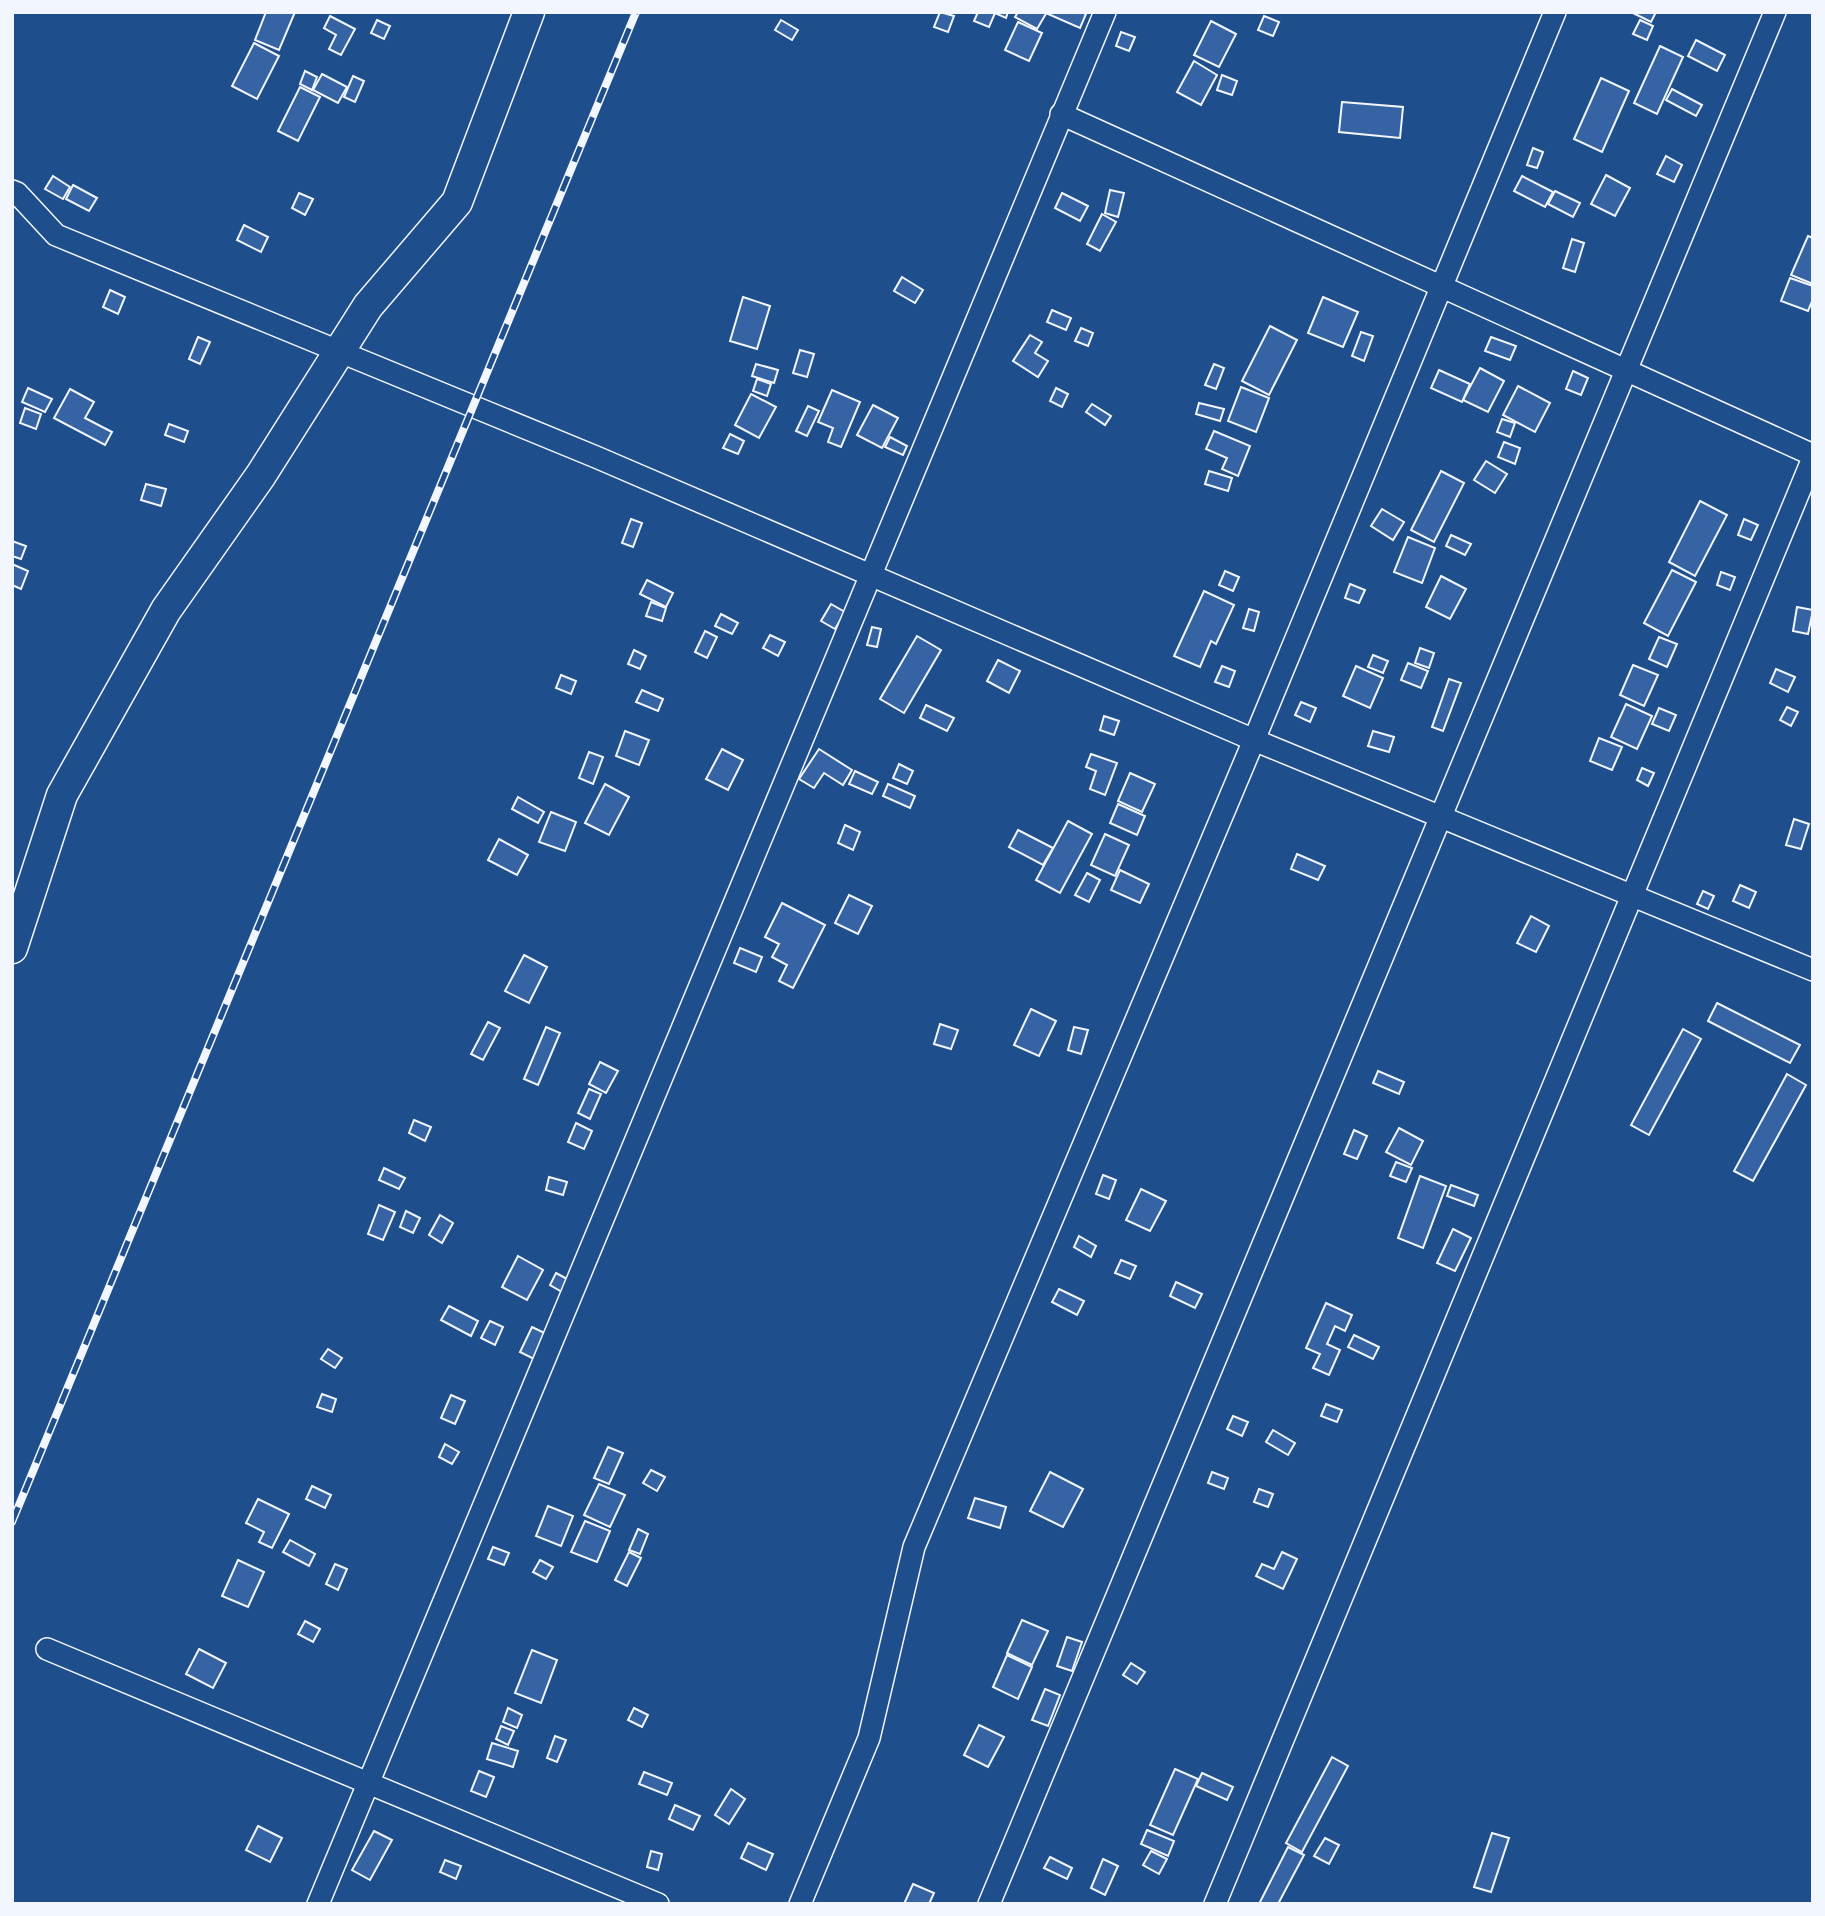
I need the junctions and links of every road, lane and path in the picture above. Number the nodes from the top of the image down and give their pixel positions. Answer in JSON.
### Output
{"nodes":[{"id":1,"x":529,"y":12,"type":"edge"},
{"id":2,"x":1105,"y":12,"type":"edge"},
{"id":3,"x":1555,"y":12,"type":"edge"},
{"id":4,"x":1776,"y":12,"type":"edge"},
{"id":5,"x":1062,"y":114,"type":"junction"},
{"id":6,"x":12,"y":191,"type":"edge"},
{"id":7,"x":1442,"y":286,"type":"junction"},
{"id":8,"x":340,"y":351,"type":"junction"},
{"id":9,"x":1626,"y":370,"type":"junction"},
{"id":10,"x":1813,"y":456,"type":"edge"},
{"id":11,"x":869,"y":576,"type":"junction"},
{"id":12,"x":1254,"y":740,"type":"junction"},
{"id":13,"x":1441,"y":817,"type":"junction"},
{"id":14,"x":1632,"y":895,"type":"junction"},
{"id":15,"x":12,"y":948,"type":"edge"},
{"id":16,"x":1813,"y":970,"type":"edge"},
{"id":17,"x":47,"y":1649,"type":"dead end"},
{"id":18,"x":368,"y":1783,"type":"junction"},
{"id":19,"x":318,"y":1904,"type":"edge"},
{"id":20,"x":658,"y":1904,"type":"edge"},
{"id":21,"x":800,"y":1904,"type":"edge"},
{"id":22,"x":989,"y":1904,"type":"edge"},
{"id":23,"x":1215,"y":1904,"type":"edge"}],
"edges":[{"from":1,"to":8,"type":"street"},
{"from":2,"to":5,"type":"street"},
{"from":3,"to":7,"type":"street"},
{"from":4,"to":9,"type":"street"},
{"from":5,"to":7,"type":"street"},
{"from":5,"to":11,"type":"street"},
{"from":6,"to":8,"type":"street"},
{"from":7,"to":9,"type":"street"},
{"from":7,"to":12,"type":"street"},
{"from":8,"to":11,"type":"street"},
{"from":8,"to":15,"type":"street"},
{"from":9,"to":10,"type":"street"},
{"from":9,"to":13,"type":"street"},
{"from":10,"to":14,"type":"street"},
{"from":11,"to":12,"type":"street"},
{"from":11,"to":18,"type":"street"},
{"from":12,"to":13,"type":"street"},
{"from":12,"to":21,"type":"street"},
{"from":13,"to":14,"type":"street"},
{"from":13,"to":22,"type":"street"},
{"from":14,"to":16,"type":"street"},
{"from":14,"to":23,"type":"street"},
{"from":17,"to":18,"type":"street"},
{"from":18,"to":19,"type":"street"},
{"from":18,"to":20,"type":"street"}]}
